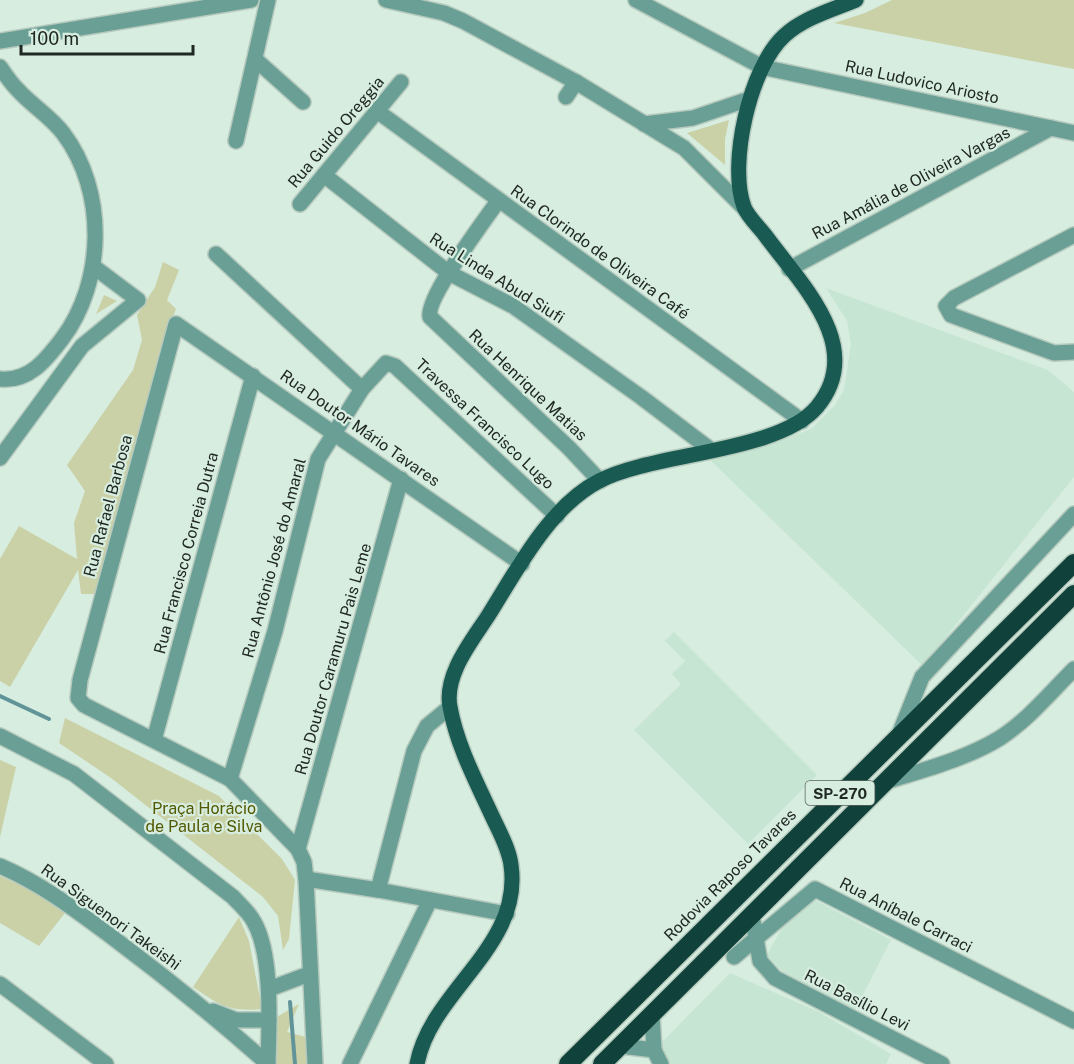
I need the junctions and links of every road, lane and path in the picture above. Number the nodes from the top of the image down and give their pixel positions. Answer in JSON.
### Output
{"nodes":[{"id":1,"x":250,"y":0,"type":"edge"},
{"id":2,"x":268,"y":0,"type":"edge"},
{"id":3,"x":386,"y":0,"type":"edge"},
{"id":4,"x":636,"y":0,"type":"edge"},
{"id":5,"x":856,"y":0,"type":"edge"},
{"id":6,"x":441,"y":7,"type":"edge"},
{"id":7,"x":0,"y":41,"type":"edge"},
{"id":8,"x":256,"y":60,"type":"junction"},
{"id":9,"x":0,"y":67,"type":"edge"},
{"id":10,"x":762,"y":67,"type":"junction"},
{"id":11,"x":0,"y":80,"type":"edge"},
{"id":12,"x":401,"y":82,"type":"dead end"},
{"id":13,"x":576,"y":82,"type":"junction"},
{"id":14,"x":16,"y":89,"type":"junction"},
{"id":15,"x":566,"y":97,"type":"dead end"},
{"id":16,"x":749,"y":99,"type":"junction"},
{"id":17,"x":303,"y":102,"type":"dead end"},
{"id":18,"x":377,"y":111,"type":"junction"},
{"id":19,"x":679,"y":119,"type":"junction"},
{"id":20,"x":644,"y":124,"type":"junction"},
{"id":21,"x":1051,"y":128,"type":"junction"},
{"id":22,"x":1074,"y":133,"type":"edge"},
{"id":23,"x":668,"y":138,"type":"junction"},
{"id":24,"x":236,"y":141,"type":"dead end"},
{"id":25,"x":324,"y":176,"type":"junction"},
{"id":26,"x":498,"y":201,"type":"junction"},
{"id":27,"x":300,"y":204,"type":"dead end"},
{"id":28,"x":744,"y":208,"type":"junction"},
{"id":29,"x":1074,"y":236,"type":"edge"},
{"id":30,"x":216,"y":254,"type":"dead end"},
{"id":31,"x":94,"y":267,"type":"junction"},
{"id":32,"x":789,"y":269,"type":"junction"},
{"id":33,"x":449,"y":273,"type":"junction"},
{"id":34,"x":176,"y":324,"type":"joint"},
{"id":35,"x":1074,"y":352,"type":"edge"},
{"id":36,"x":386,"y":363,"type":"joint"},
{"id":37,"x":253,"y":376,"type":"junction"},
{"id":38,"x":0,"y":379,"type":"edge"},
{"id":39,"x":362,"y":389,"type":"junction"},
{"id":40,"x":802,"y":421,"type":"junction"},
{"id":41,"x":333,"y":432,"type":"junction"},
{"id":42,"x":711,"y":450,"type":"junction"},
{"id":43,"x":0,"y":458,"type":"edge"},
{"id":44,"x":401,"y":479,"type":"junction"},
{"id":45,"x":600,"y":481,"type":"junction"},
{"id":46,"x":1074,"y":514,"type":"edge"},
{"id":47,"x":557,"y":516,"type":"junction"},
{"id":48,"x":1074,"y":558,"type":"edge"},
{"id":49,"x":1074,"y":563,"type":"edge"},
{"id":50,"x":522,"y":564,"type":"junction"},
{"id":51,"x":1060,"y":576,"type":"junction"},
{"id":52,"x":1074,"y":594,"type":"edge"},
{"id":53,"x":1074,"y":669,"type":"edge"},
{"id":54,"x":450,"y":707,"type":"junction"},
{"id":55,"x":0,"y":736,"type":"edge"},
{"id":56,"x":898,"y":736,"type":"junction"},
{"id":57,"x":154,"y":740,"type":"junction"},
{"id":58,"x":230,"y":779,"type":"junction"},
{"id":59,"x":885,"y":782,"type":"junction"},
{"id":60,"x":298,"y":849,"type":"junction"},
{"id":61,"x":0,"y":866,"type":"edge"},
{"id":62,"x":306,"y":879,"type":"junction"},
{"id":63,"x":378,"y":890,"type":"junction"},
{"id":64,"x":430,"y":900,"type":"junction"},
{"id":65,"x":507,"y":914,"type":"junction"},
{"id":66,"x":752,"y":915,"type":"junction"},
{"id":67,"x":755,"y":940,"type":"junction"},
{"id":68,"x":734,"y":957,"type":"junction"},
{"id":69,"x":760,"y":961,"type":"junction"},
{"id":70,"x":706,"y":963,"type":"junction"},
{"id":71,"x":309,"y":974,"type":"junction"},
{"id":72,"x":0,"y":984,"type":"edge"},
{"id":73,"x":269,"y":989,"type":"junction"},
{"id":74,"x":197,"y":1002,"type":"junction"},
{"id":75,"x":652,"y":1014,"type":"junction"},
{"id":76,"x":269,"y":1020,"type":"junction"},
{"id":77,"x":1074,"y":1021,"type":"edge"},
{"id":78,"x":621,"y":1046,"type":"junction"},
{"id":79,"x":654,"y":1050,"type":"junction"},
{"id":80,"x":84,"y":1057,"type":"edge"},
{"id":81,"x":417,"y":1063,"type":"edge"},
{"id":82,"x":106,"y":1064,"type":"edge"},
{"id":83,"x":267,"y":1064,"type":"edge"},
{"id":84,"x":315,"y":1064,"type":"edge"},
{"id":85,"x":350,"y":1064,"type":"edge"},
{"id":86,"x":568,"y":1064,"type":"edge"},
{"id":87,"x":602,"y":1064,"type":"edge"},
{"id":88,"x":661,"y":1064,"type":"edge"},
{"id":89,"x":942,"y":1064,"type":"edge"}],
"edges":[{"from":1,"to":7,"type":"street"},
{"from":2,"to":8,"type":"street"},
{"from":3,"to":6,"type":"street"},
{"from":4,"to":10,"type":"street","name":"Rua Ludovico Ariosto"},
{"from":5,"to":10,"type":"main road"},
{"from":6,"to":13,"type":"street"},
{"from":8,"to":17,"type":"street"},
{"from":8,"to":24,"type":"street"},
{"from":9,"to":14,"type":"street"},
{"from":10,"to":16,"type":"main road"},
{"from":10,"to":21,"type":"street","name":"Rua Ludovico Ariosto"},
{"from":11,"to":14,"type":"street"},
{"from":12,"to":18,"type":"street","name":"Rua Guido Oreggia"},
{"from":13,"to":15,"type":"street"},
{"from":13,"to":20,"type":"street"},
{"from":14,"to":31,"type":"street"},
{"from":16,"to":19,"type":"street"},
{"from":16,"to":28,"type":"main road"},
{"from":18,"to":25,"type":"street","name":"Rua Guido Oreggia"},
{"from":18,"to":26,"type":"street","name":"Rua Clorindo de Oliveira Café"},
{"from":19,"to":20,"type":"street"},
{"from":19,"to":23,"type":"street"},
{"from":20,"to":23,"type":"street"},
{"from":21,"to":22,"type":"street","name":"Rua Ludovico Ariosto"},
{"from":21,"to":32,"type":"street","name":"Rua Amália de Oliveira Vargas"},
{"from":23,"to":28,"type":"street"},
{"from":25,"to":27,"type":"street","name":"Rua Guido Oreggia"},
{"from":25,"to":33,"type":"street","name":"Rua Linda Abud Siufi"},
{"from":26,"to":33,"type":"street"},
{"from":26,"to":40,"type":"street","name":"Rua Clorindo de Oliveira Café"},
{"from":28,"to":32,"type":"main road"},
{"from":29,"to":35,"type":"street"},
{"from":30,"to":39,"type":"street"},
{"from":31,"to":38,"type":"street"},
{"from":31,"to":43,"type":"street"},
{"from":32,"to":40,"type":"main road"},
{"from":33,"to":42,"type":"street","name":"Rua Linda Abud Siufi"},
{"from":33,"to":45,"type":"street","name":"Rua Henrique Matias"},
{"from":34,"to":37,"type":"street","name":"Rua Doutor Mário Tavares"},
{"from":34,"to":57,"type":"street","name":"Rua Rafael Barbosa"},
{"from":36,"to":39,"type":"street","name":"Rua Antônio José do Amaral"},
{"from":36,"to":47,"type":"street","name":"Travessa Francisco Lugo"},
{"from":37,"to":41,"type":"street","name":"Rua Doutor Mário Tavares"},
{"from":37,"to":57,"type":"street","name":"Rua Francisco Correia Dutra"},
{"from":39,"to":41,"type":"street","name":"Rua Antônio José do Amaral"},
{"from":40,"to":42,"type":"main road"},
{"from":41,"to":44,"type":"street","name":"Rua Doutor Mário Tavares"},
{"from":41,"to":58,"type":"street","name":"Rua Antônio José do Amaral"},
{"from":42,"to":45,"type":"main road"},
{"from":44,"to":50,"type":"street","name":"Rua Doutor Mário Tavares"},
{"from":44,"to":60,"type":"street","name":"Rua Doutor Caramuru Pais Leme"},
{"from":45,"to":47,"type":"main road"},
{"from":46,"to":56,"type":"street"},
{"from":47,"to":50,"type":"main road"},
{"from":48,"to":51,"type":"highway"},
{"from":49,"to":51,"type":"highway","name":"Rodovia Raposo Tavares","number":"SP-270"},
{"from":50,"to":54,"type":"main road"},
{"from":51,"to":56,"type":"highway","name":"Rodovia Raposo Tavares","number":"SP-270"},
{"from":52,"to":59,"type":"highway","number":"SP-270"},
{"from":53,"to":59,"type":"street"},
{"from":54,"to":63,"type":"street"},
{"from":54,"to":65,"type":"main road"},
{"from":55,"to":73,"type":"street"},
{"from":56,"to":86,"type":"highway","name":"Rodovia Raposo Tavares","number":"SP-270"},
{"from":57,"to":58,"type":"street"},
{"from":58,"to":60,"type":"street"},
{"from":59,"to":66,"type":"highway","number":"SP-270"},
{"from":60,"to":62,"type":"street"},
{"from":61,"to":74,"type":"street","name":"Rua Siguenori Takeishi"},
{"from":62,"to":63,"type":"street"},
{"from":62,"to":71,"type":"street"},
{"from":63,"to":64,"type":"street"},
{"from":64,"to":65,"type":"street"},
{"from":64,"to":85,"type":"street"},
{"from":65,"to":81,"type":"main road"},
{"from":66,"to":67,"type":"street"},
{"from":66,"to":70,"type":"highway","number":"SP-270"},
{"from":67,"to":68,"type":"street","name":"Rua Aníbale Carraci"},
{"from":67,"to":69,"type":"street"},
{"from":67,"to":77,"type":"street","name":"Rua Aníbale Carraci"},
{"from":68,"to":69,"type":"street"},
{"from":68,"to":70,"type":"street"},
{"from":69,"to":89,"type":"street","name":"Rua Basílio Levi"},
{"from":70,"to":75,"type":"highway","number":"SP-270"},
{"from":71,"to":73,"type":"street"},
{"from":71,"to":84,"type":"street"},
{"from":72,"to":80,"type":"street"},
{"from":73,"to":76,"type":"street"},
{"from":74,"to":76,"type":"street","name":"Rua Siguenori Takeishi"},
{"from":74,"to":83,"type":"street","name":"Rua Siguenori Takeishi"},
{"from":75,"to":78,"type":"highway","number":"SP-270"},
{"from":75,"to":79,"type":"street"},
{"from":76,"to":83,"type":"street"},
{"from":78,"to":79,"type":"street"},
{"from":78,"to":87,"type":"highway","number":"SP-270"},
{"from":79,"to":88,"type":"street"},
{"from":80,"to":82,"type":"street"}]}
